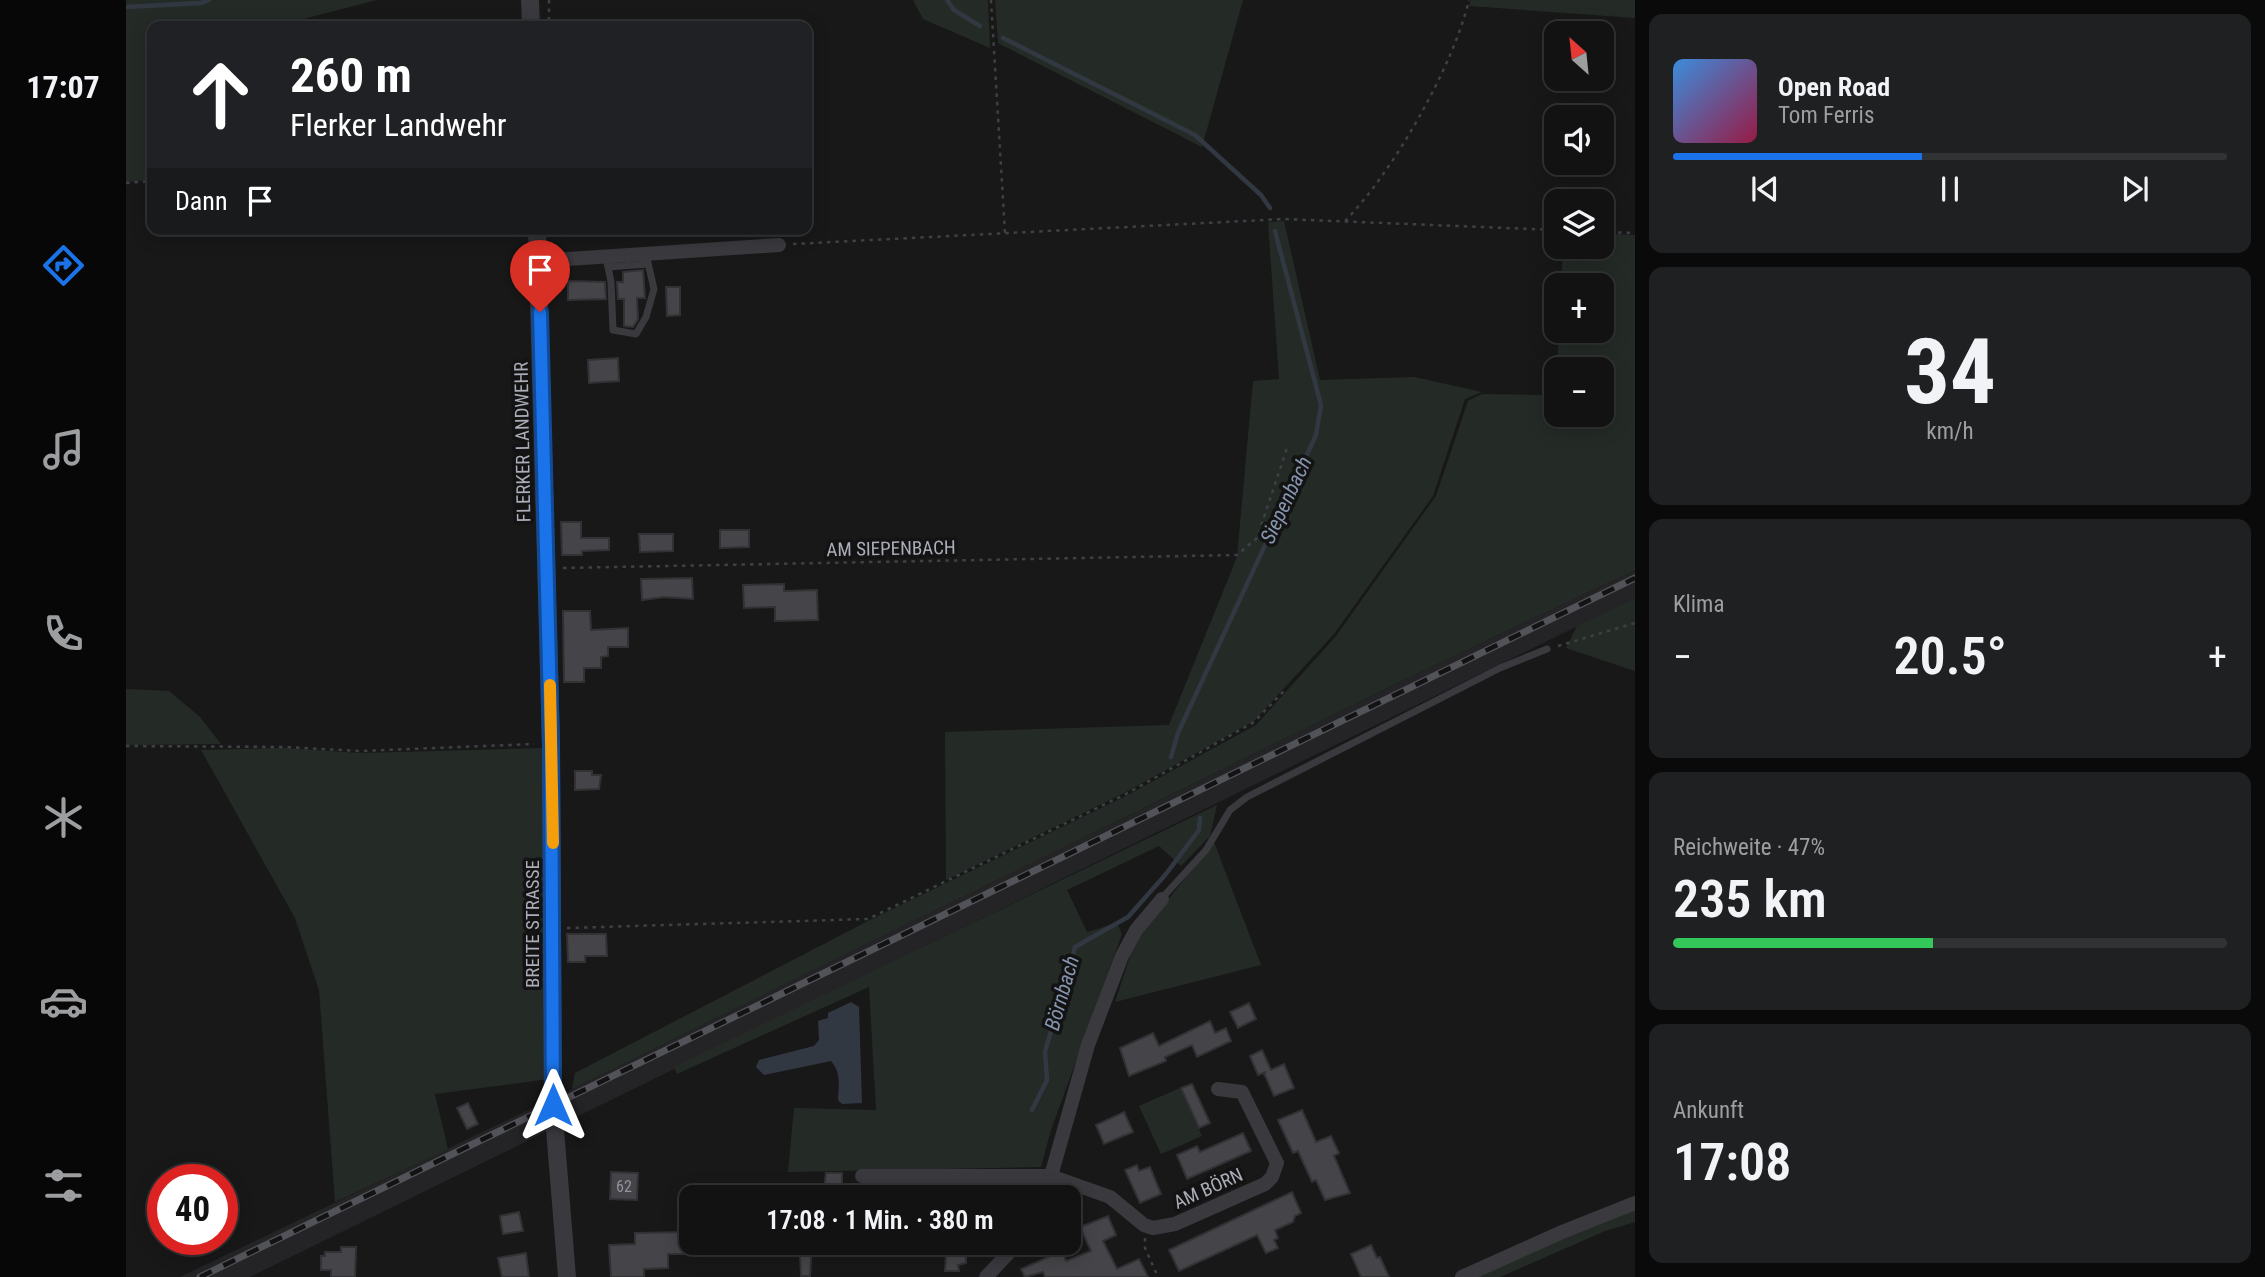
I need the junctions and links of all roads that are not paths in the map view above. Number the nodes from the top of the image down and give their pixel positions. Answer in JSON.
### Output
{"nodes":[{"id":1,"x":530,"y":0,"type":"edge"},
{"id":2,"x":530,"y":21,"type":"edge"},
{"id":3,"x":537,"y":235,"type":"edge"},
{"id":4,"x":779,"y":245,"type":"road end"},
{"id":5,"x":647,"y":259,"type":"junction"},
{"id":6,"x":538,"y":261,"type":"junction"},
{"id":7,"x":607,"y":262,"type":"junction"},
{"id":8,"x":546,"y":569,"type":"joint"},
{"id":9,"x":1547,"y":649,"type":"road end"},
{"id":10,"x":1162,"y":898,"type":"joint"},
{"id":11,"x":1218,"y":1089,"type":"dead end"},
{"id":12,"x":862,"y":1176,"type":"dead end"},
{"id":13,"x":1051,"y":1176,"type":"junction"},
{"id":14,"x":1047,"y":1185,"type":"edge"},
{"id":15,"x":1635,"y":1203,"type":"edge"},
{"id":16,"x":1007,"y":1255,"type":"edge"},
{"id":17,"x":567,"y":1277,"type":"edge"},
{"id":18,"x":986,"y":1277,"type":"edge"},
{"id":19,"x":1462,"y":1277,"type":"edge"}],
"edges":[{"from":1,"to":2,"type":"street"},
{"from":3,"to":6,"type":"street","name":"FLERKER LANDWEHR"},
{"from":4,"to":5,"type":"street"},
{"from":5,"to":7,"type":"street"},
{"from":5,"to":7,"type":"lane"},
{"from":6,"to":7,"type":"street"},
{"from":6,"to":8,"type":"street","name":"FLERKER LANDWEHR"},
{"from":8,"to":17,"type":"street","name":"BREITE STRASSE"},
{"from":9,"to":10,"type":"lane"},
{"from":10,"to":13,"type":"street"},
{"from":11,"to":13,"type":"street","name":"AM BÖRN"},
{"from":12,"to":13,"type":"street"},
{"from":13,"to":14,"type":"street"},
{"from":15,"to":19,"type":"street"},
{"from":16,"to":18,"type":"street"}]}
